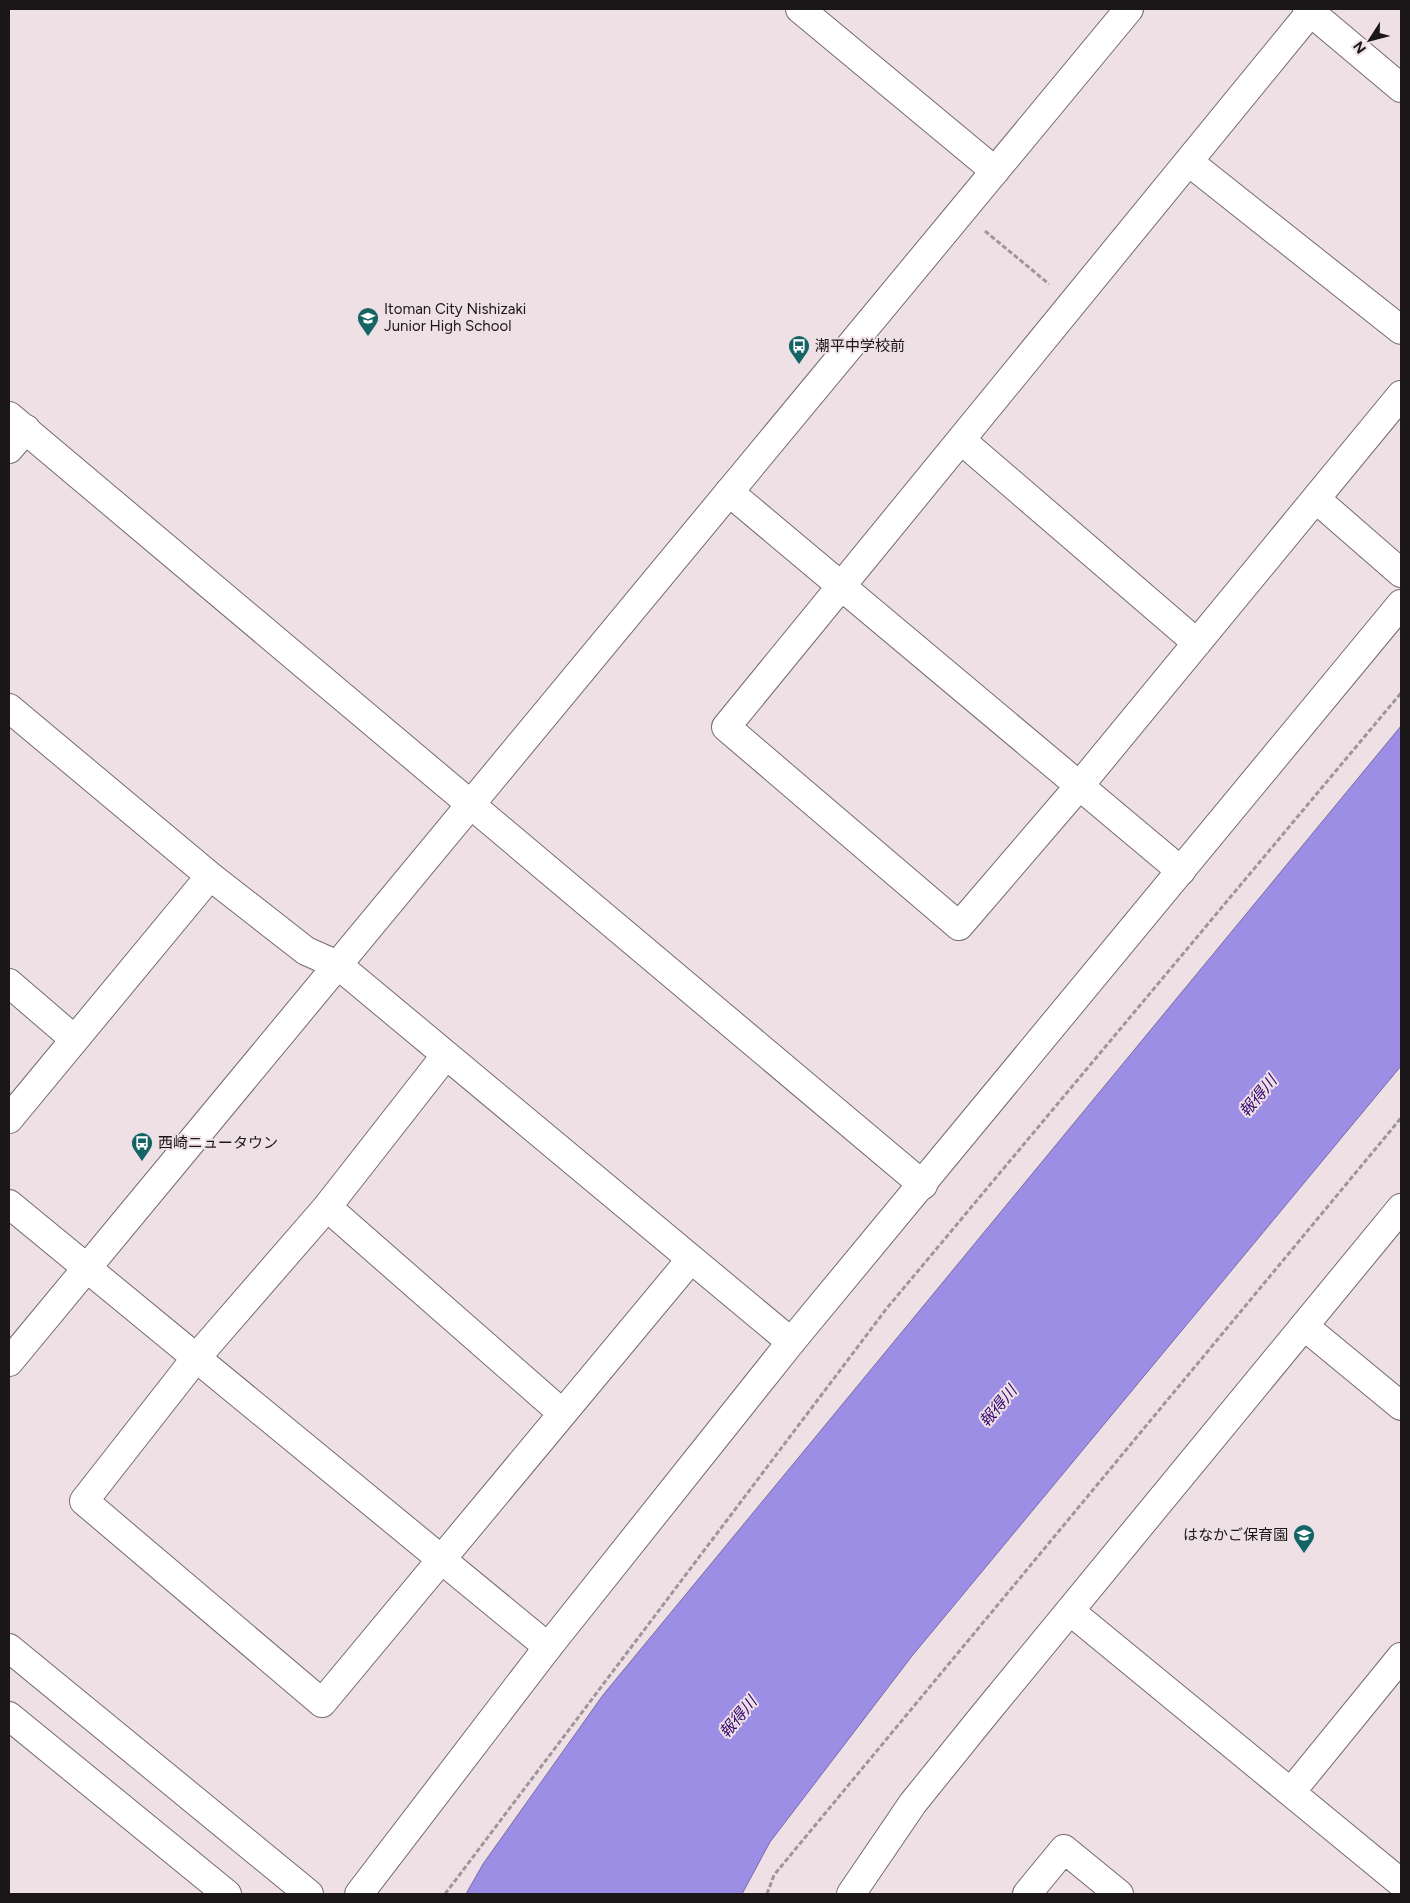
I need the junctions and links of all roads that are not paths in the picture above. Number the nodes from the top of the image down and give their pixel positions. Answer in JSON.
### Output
{"nodes":[{"id":1,"x":800,"y":9,"type":"edge"},
{"id":2,"x":1129,"y":9,"type":"edge"},
{"id":3,"x":1310,"y":10,"type":"edge"},
{"id":4,"x":1401,"y":88,"type":"edge"},
{"id":5,"x":1188,"y":162,"type":"junction"},
{"id":6,"x":995,"y":171,"type":"junction"},
{"id":7,"x":1401,"y":330,"type":"edge"},
{"id":8,"x":1401,"y":395,"type":"edge"},
{"id":9,"x":14,"y":431,"type":"edge"},
{"id":10,"x":961,"y":440,"type":"junction"},
{"id":11,"x":729,"y":492,"type":"junction"},
{"id":12,"x":1316,"y":499,"type":"junction"},
{"id":13,"x":1401,"y":573,"type":"edge"},
{"id":14,"x":842,"y":586,"type":"junction"},
{"id":15,"x":1401,"y":604,"type":"edge"},
{"id":16,"x":1197,"y":643,"type":"junction"},
{"id":17,"x":9,"y":708,"type":"edge"},
{"id":18,"x":1080,"y":785,"type":"junction"},
{"id":19,"x":471,"y":804,"type":"junction"},
{"id":20,"x":1181,"y":871,"type":"junction"},
{"id":21,"x":210,"y":876,"type":"junction"},
{"id":22,"x":338,"y":964,"type":"junction"},
{"id":23,"x":9,"y":982,"type":"edge"},
{"id":24,"x":74,"y":1039,"type":"junction"},
{"id":25,"x":446,"y":1055,"type":"junction"},
{"id":26,"x":9,"y":1119,"type":"edge"},
{"id":27,"x":923,"y":1185,"type":"junction"},
{"id":28,"x":9,"y":1204,"type":"edge"},
{"id":29,"x":327,"y":1207,"type":"junction"},
{"id":30,"x":1401,"y":1208,"type":"edge"},
{"id":31,"x":691,"y":1259,"type":"junction"},
{"id":32,"x":86,"y":1268,"type":"junction"},
{"id":33,"x":1304,"y":1326,"type":"junction"},
{"id":34,"x":791,"y":1342,"type":"junction"},
{"id":35,"x":196,"y":1358,"type":"junction"},
{"id":36,"x":9,"y":1362,"type":"edge"},
{"id":37,"x":1401,"y":1406,"type":"edge"},
{"id":38,"x":562,"y":1414,"type":"junction"},
{"id":39,"x":441,"y":1559,"type":"junction"},
{"id":40,"x":1070,"y":1611,"type":"junction"},
{"id":41,"x":548,"y":1647,"type":"junction"},
{"id":42,"x":9,"y":1648,"type":"edge"},
{"id":43,"x":1401,"y":1658,"type":"edge"},
{"id":44,"x":9,"y":1716,"type":"edge"},
{"id":45,"x":1291,"y":1792,"type":"junction"},
{"id":46,"x":1401,"y":1883,"type":"edge"},
{"id":47,"x":227,"y":1894,"type":"edge"},
{"id":48,"x":309,"y":1894,"type":"edge"},
{"id":49,"x":359,"y":1894,"type":"edge"},
{"id":50,"x":851,"y":1894,"type":"edge"},
{"id":51,"x":1028,"y":1894,"type":"edge"},
{"id":52,"x":1119,"y":1894,"type":"edge"}],
"edges":[{"from":1,"to":6,"type":"street"},
{"from":2,"to":6,"type":"street"},
{"from":3,"to":4,"type":"street"},
{"from":3,"to":5,"type":"street"},
{"from":5,"to":7,"type":"street"},
{"from":5,"to":10,"type":"street"},
{"from":6,"to":11,"type":"street"},
{"from":8,"to":12,"type":"street"},
{"from":9,"to":19,"type":"street"},
{"from":10,"to":14,"type":"street"},
{"from":10,"to":16,"type":"street"},
{"from":11,"to":14,"type":"street"},
{"from":11,"to":19,"type":"street"},
{"from":12,"to":13,"type":"street"},
{"from":12,"to":16,"type":"street"},
{"from":14,"to":18,"type":"street"},
{"from":14,"to":18,"type":"street"},
{"from":15,"to":20,"type":"street"},
{"from":16,"to":18,"type":"street"},
{"from":17,"to":21,"type":"street"},
{"from":18,"to":20,"type":"street"},
{"from":19,"to":22,"type":"street"},
{"from":19,"to":27,"type":"street"},
{"from":20,"to":27,"type":"street"},
{"from":21,"to":22,"type":"street"},
{"from":21,"to":24,"type":"street"},
{"from":22,"to":25,"type":"street"},
{"from":22,"to":32,"type":"street"},
{"from":23,"to":24,"type":"street"},
{"from":24,"to":26,"type":"street"},
{"from":25,"to":29,"type":"street"},
{"from":25,"to":31,"type":"street"},
{"from":27,"to":34,"type":"street"},
{"from":28,"to":32,"type":"street"},
{"from":29,"to":35,"type":"street"},
{"from":29,"to":38,"type":"street"},
{"from":30,"to":33,"type":"street"},
{"from":31,"to":34,"type":"street"},
{"from":31,"to":38,"type":"street"},
{"from":32,"to":35,"type":"street"},
{"from":32,"to":36,"type":"street"},
{"from":33,"to":37,"type":"street"},
{"from":33,"to":40,"type":"street"},
{"from":34,"to":41,"type":"street"},
{"from":35,"to":39,"type":"street"},
{"from":35,"to":39,"type":"street"},
{"from":38,"to":39,"type":"street"},
{"from":39,"to":41,"type":"street"},
{"from":40,"to":45,"type":"street"},
{"from":40,"to":50,"type":"street"},
{"from":41,"to":49,"type":"street"},
{"from":42,"to":48,"type":"street"},
{"from":43,"to":45,"type":"street"},
{"from":44,"to":47,"type":"street"},
{"from":45,"to":46,"type":"street"},
{"from":51,"to":52,"type":"street"}]}
